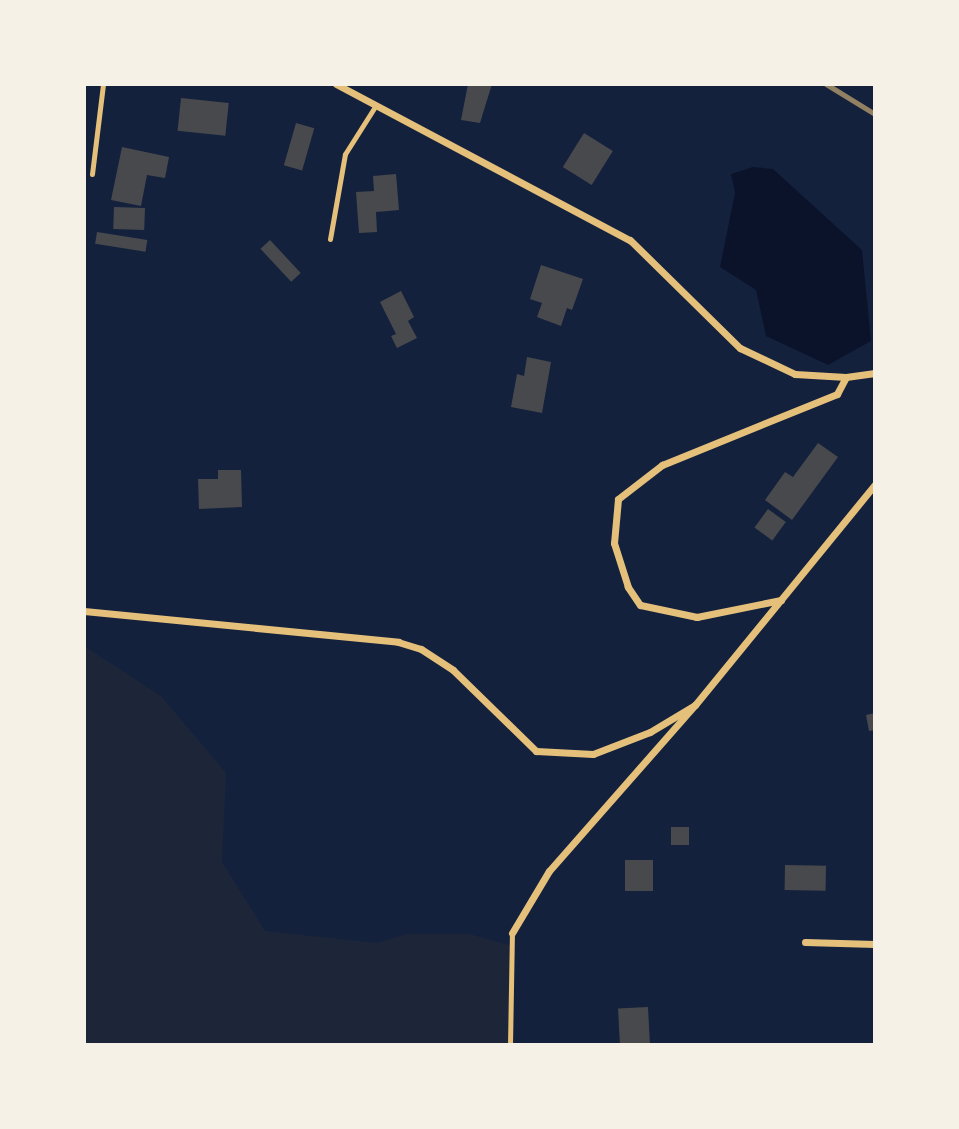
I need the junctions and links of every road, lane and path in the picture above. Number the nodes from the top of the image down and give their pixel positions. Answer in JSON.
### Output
{"nodes":[{"id":1,"x":103,"y":84,"type":"edge"},
{"id":2,"x":336,"y":84,"type":"edge"},
{"id":3,"x":376,"y":105,"type":"junction"},
{"id":4,"x":92,"y":174,"type":"dead end"},
{"id":5,"x":330,"y":239,"type":"dead end"},
{"id":6,"x":875,"y":373,"type":"edge"},
{"id":7,"x":846,"y":377,"type":"junction"},
{"id":8,"x":875,"y":484,"type":"edge"},
{"id":9,"x":781,"y":600,"type":"junction"},
{"id":10,"x":84,"y":611,"type":"edge"},
{"id":11,"x":695,"y":705,"type":"junction"},
{"id":12,"x":512,"y":933,"type":"joint"},
{"id":13,"x":805,"y":942,"type":"dead end"},
{"id":14,"x":875,"y":944,"type":"edge"},
{"id":15,"x":510,"y":1045,"type":"edge"}],
"edges":[{"from":1,"to":4,"type":"lane"},
{"from":2,"to":3,"type":"street"},
{"from":3,"to":5,"type":"lane"},
{"from":3,"to":7,"type":"street"},
{"from":6,"to":7,"type":"street"},
{"from":7,"to":9,"type":"street"},
{"from":8,"to":9,"type":"street"},
{"from":9,"to":11,"type":"street"},
{"from":10,"to":11,"type":"street"},
{"from":11,"to":12,"type":"street"},
{"from":12,"to":15,"type":"lane"},
{"from":13,"to":14,"type":"street"}]}
